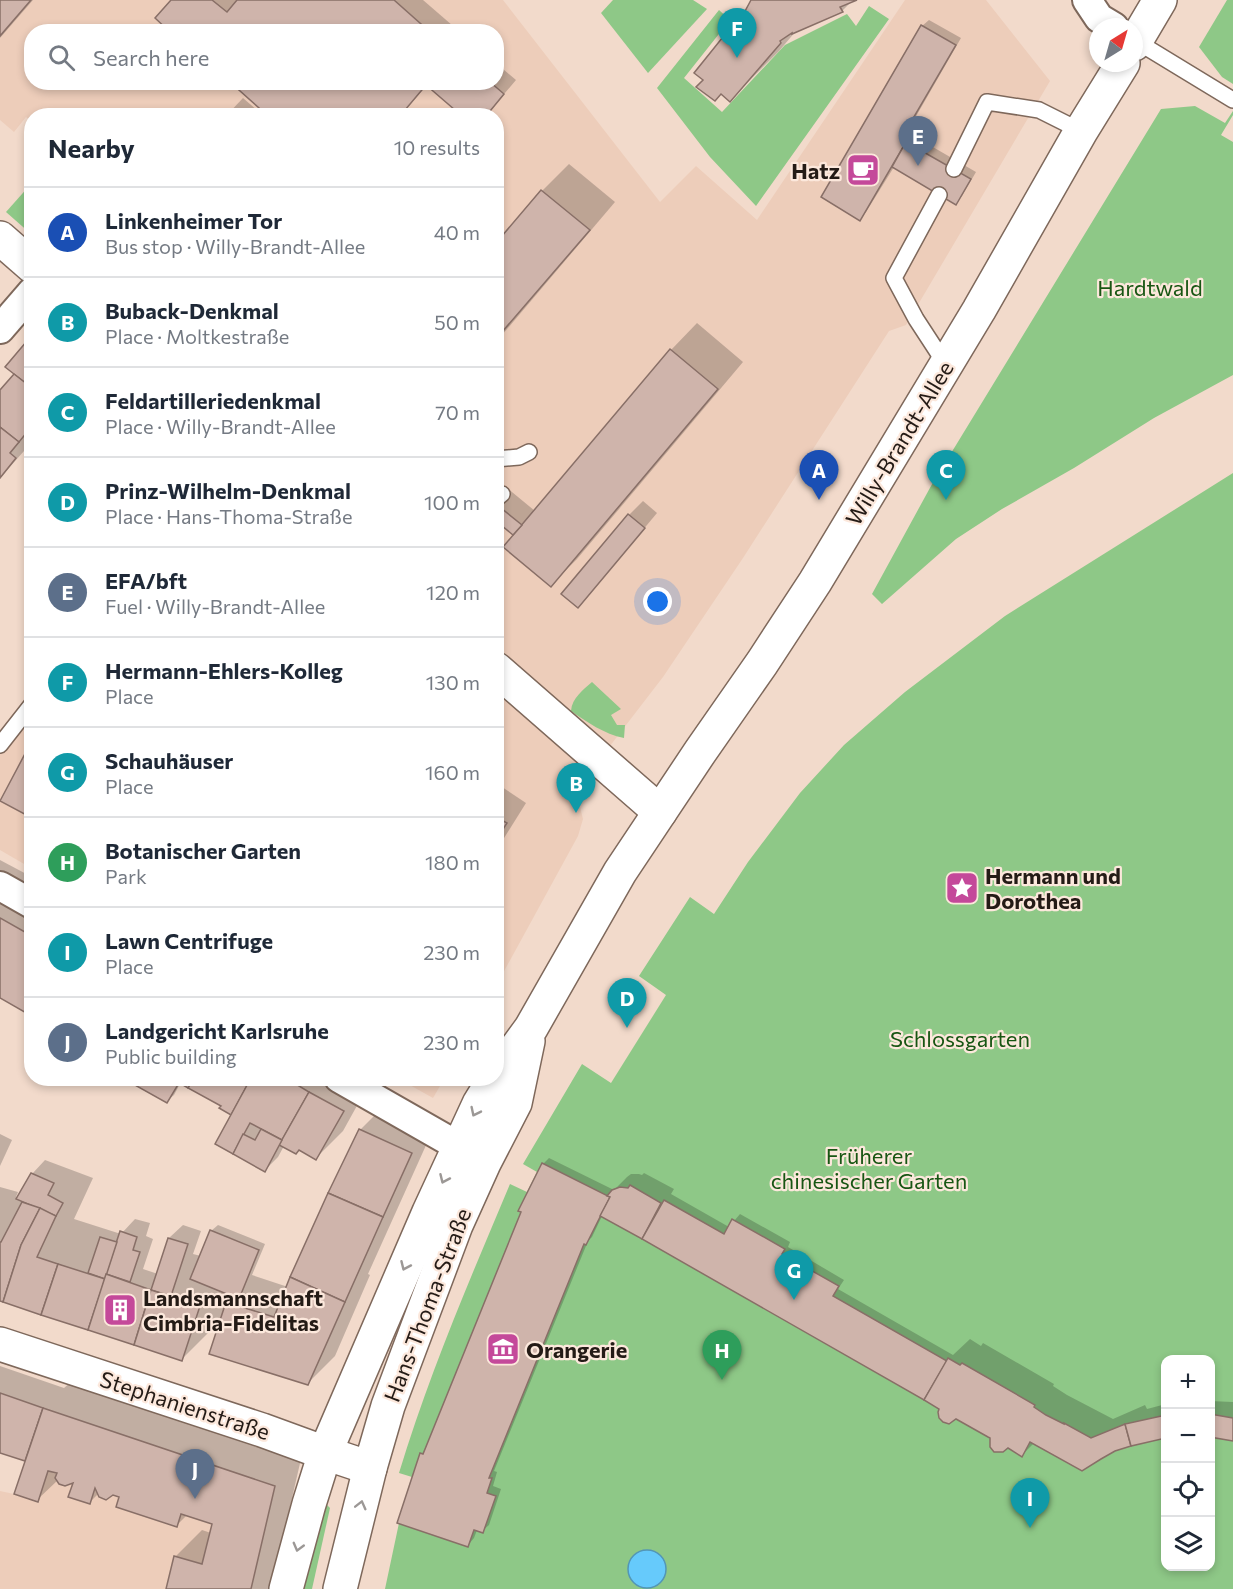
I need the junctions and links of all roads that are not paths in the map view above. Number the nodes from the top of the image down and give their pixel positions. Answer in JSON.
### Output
{"nodes":[{"id":1,"x":1087,"y":0,"type":"edge"},
{"id":2,"x":1160,"y":0,"type":"edge"},
{"id":3,"x":1099,"y":18,"type":"edge"},
{"id":4,"x":1143,"y":23,"type":"edge"},
{"id":5,"x":1143,"y":51,"type":"edge"},
{"id":6,"x":1113,"y":72,"type":"edge"},
{"id":7,"x":1233,"y":100,"type":"edge"},
{"id":8,"x":1082,"y":131,"type":"junction"},
{"id":9,"x":954,"y":169,"type":"dead end"},
{"id":10,"x":939,"y":195,"type":"dead end"},
{"id":11,"x":0,"y":238,"type":"edge"},
{"id":12,"x":24,"y":259,"type":"edge"},
{"id":13,"x":24,"y":301,"type":"edge"},
{"id":14,"x":0,"y":329,"type":"edge"},
{"id":15,"x":946,"y":365,"type":"junction"},
{"id":16,"x":529,"y":452,"type":"dead end"},
{"id":17,"x":504,"y":458,"type":"edge"},
{"id":18,"x":504,"y":676,"type":"edge"},
{"id":19,"x":24,"y":714,"type":"edge"},
{"id":20,"x":0,"y":746,"type":"edge"},
{"id":21,"x":660,"y":812,"type":"junction"},
{"id":22,"x":0,"y":886,"type":"edge"},
{"id":23,"x":24,"y":900,"type":"edge"},
{"id":24,"x":531,"y":1028,"type":"junction"},
{"id":25,"x":504,"y":1066,"type":"edge"},
{"id":26,"x":353,"y":1086,"type":"edge"},
{"id":27,"x":490,"y":1086,"type":"edge"},
{"id":28,"x":458,"y":1146,"type":"junction"},
{"id":29,"x":0,"y":1344,"type":"edge"},
{"id":30,"x":325,"y":1454,"type":"junction"},
{"id":31,"x":370,"y":1468,"type":"junction"},
{"id":32,"x":286,"y":1589,"type":"edge"},
{"id":33,"x":340,"y":1589,"type":"edge"}],
"edges":[{"from":1,"to":3,"type":"street"},
{"from":2,"to":4,"type":"main road","name":"Willy-Brandt-Allee"},
{"from":5,"to":7,"type":"lane"},
{"from":6,"to":8,"type":"main road","name":"Willy-Brandt-Allee"},
{"from":8,"to":9,"type":"lane"},
{"from":8,"to":15,"type":"main road","name":"Willy-Brandt-Allee"},
{"from":10,"to":15,"type":"lane"},
{"from":11,"to":12,"type":"main road"},
{"from":13,"to":14,"type":"street"},
{"from":15,"to":21,"type":"main road","name":"Willy-Brandt-Allee"},
{"from":16,"to":17,"type":"lane"},
{"from":18,"to":21,"type":"main road"},
{"from":19,"to":20,"type":"lane"},
{"from":21,"to":24,"type":"main road","name":"Hans-Thoma-Straße"},
{"from":22,"to":23,"type":"street"},
{"from":24,"to":25,"type":"main road","name":"Hans-Thoma-Straße"},
{"from":24,"to":31,"type":"main road","name":"Hans-Thoma-Straße"},
{"from":26,"to":28,"type":"street"},
{"from":27,"to":28,"type":"main road","name":"Hans-Thoma-Straße","one_way":true},
{"from":28,"to":30,"type":"main road","name":"Hans-Thoma-Straße","one_way":true},
{"from":29,"to":30,"type":"main road","name":"Stephanienstraße"},
{"from":30,"to":31,"type":"main road","name":"Stephanienstraße"},
{"from":30,"to":32,"type":"main road","name":"Hans-Thoma-Straße","one_way":true},
{"from":33,"to":31,"type":"main road","name":"Hans-Thoma-Straße","one_way":true}]}
